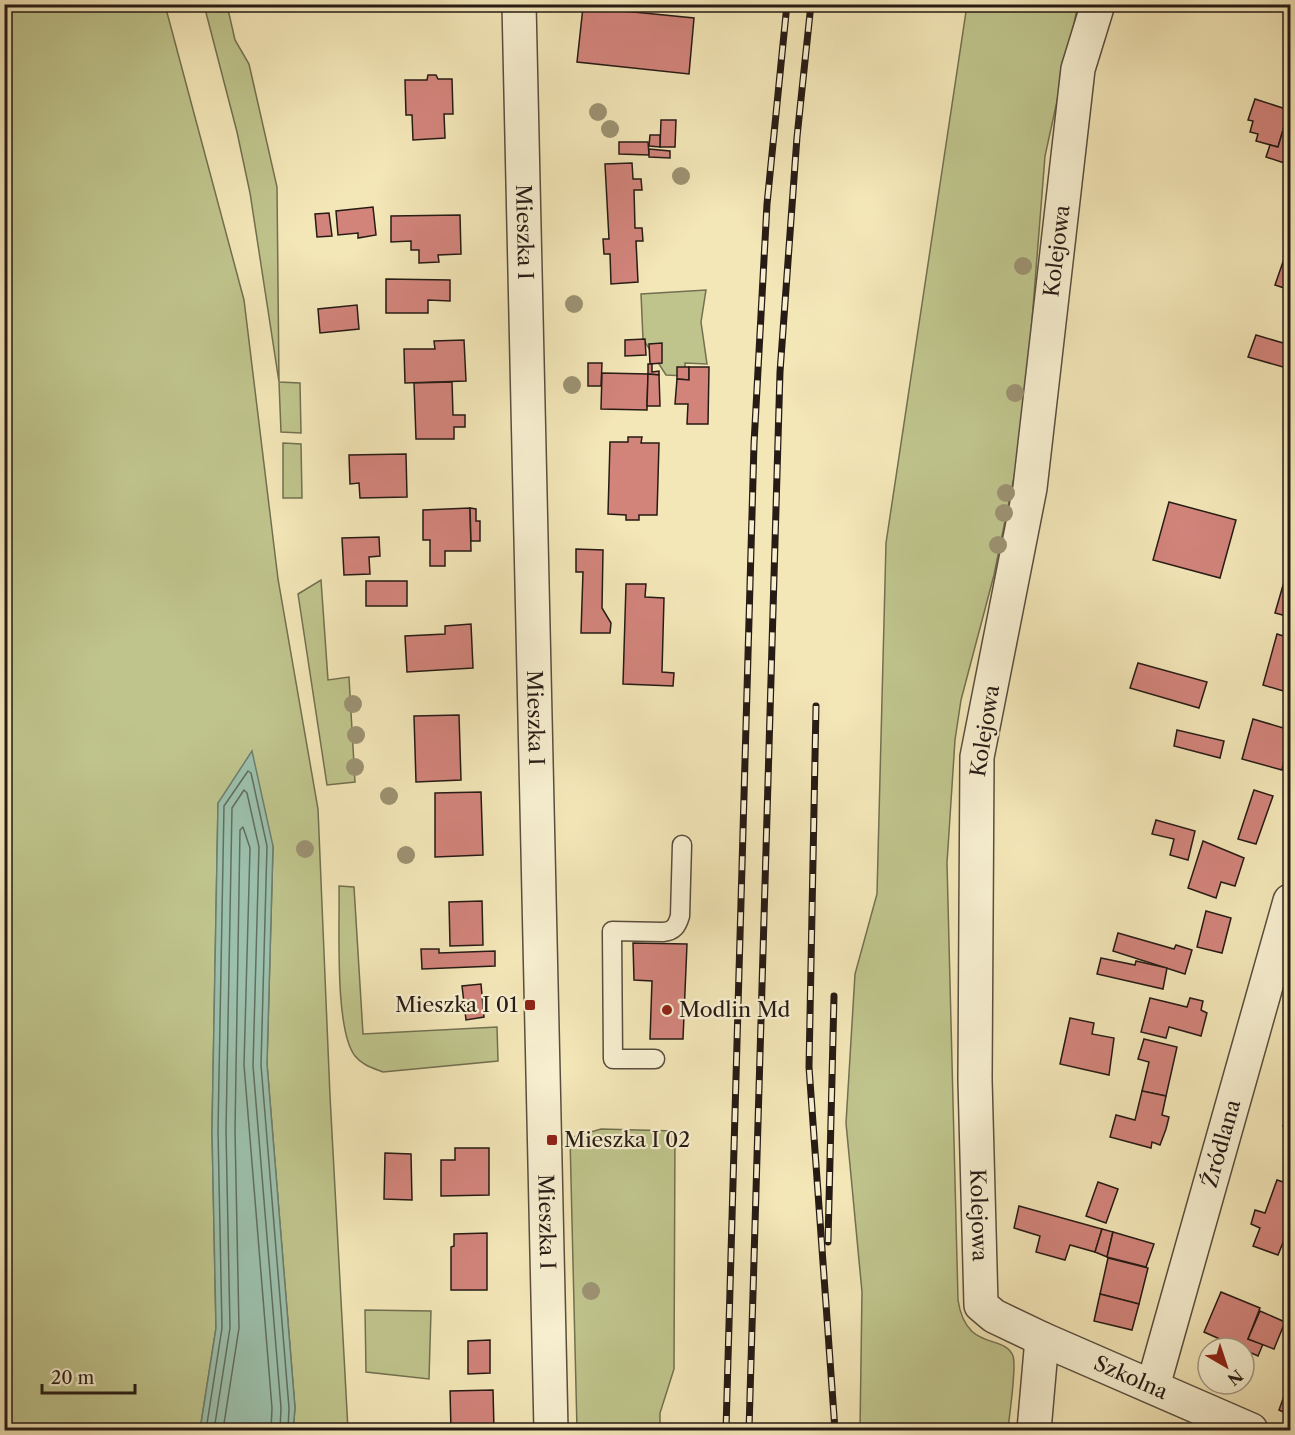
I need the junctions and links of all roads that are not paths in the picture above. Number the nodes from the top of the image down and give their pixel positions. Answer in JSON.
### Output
{"nodes":[{"id":1,"x":519,"y":4,"type":"edge"},
{"id":2,"x":1098,"y":4,"type":"edge"},
{"id":3,"x":682,"y":845,"type":"dead end"},
{"id":4,"x":1290,"y":901,"type":"edge"},
{"id":5,"x":655,"y":1059,"type":"dead end"},
{"id":6,"x":1041,"y":1339,"type":"junction"},
{"id":7,"x":1153,"y":1386,"type":"junction"},
{"id":8,"x":551,"y":1431,"type":"edge"},
{"id":9,"x":1034,"y":1431,"type":"edge"},
{"id":10,"x":1251,"y":1431,"type":"edge"}],
"edges":[{"from":1,"to":8,"type":"street","name":"Mieszka I"},
{"from":2,"to":6,"type":"street","name":"Kolejowa"},
{"from":3,"to":5,"type":"lane"},
{"from":4,"to":7,"type":"street","name":"Źródlana"},
{"from":6,"to":7,"type":"street","name":"Szkolna"},
{"from":6,"to":9,"type":"street"},
{"from":7,"to":10,"type":"street","name":"Szkolna"}]}
